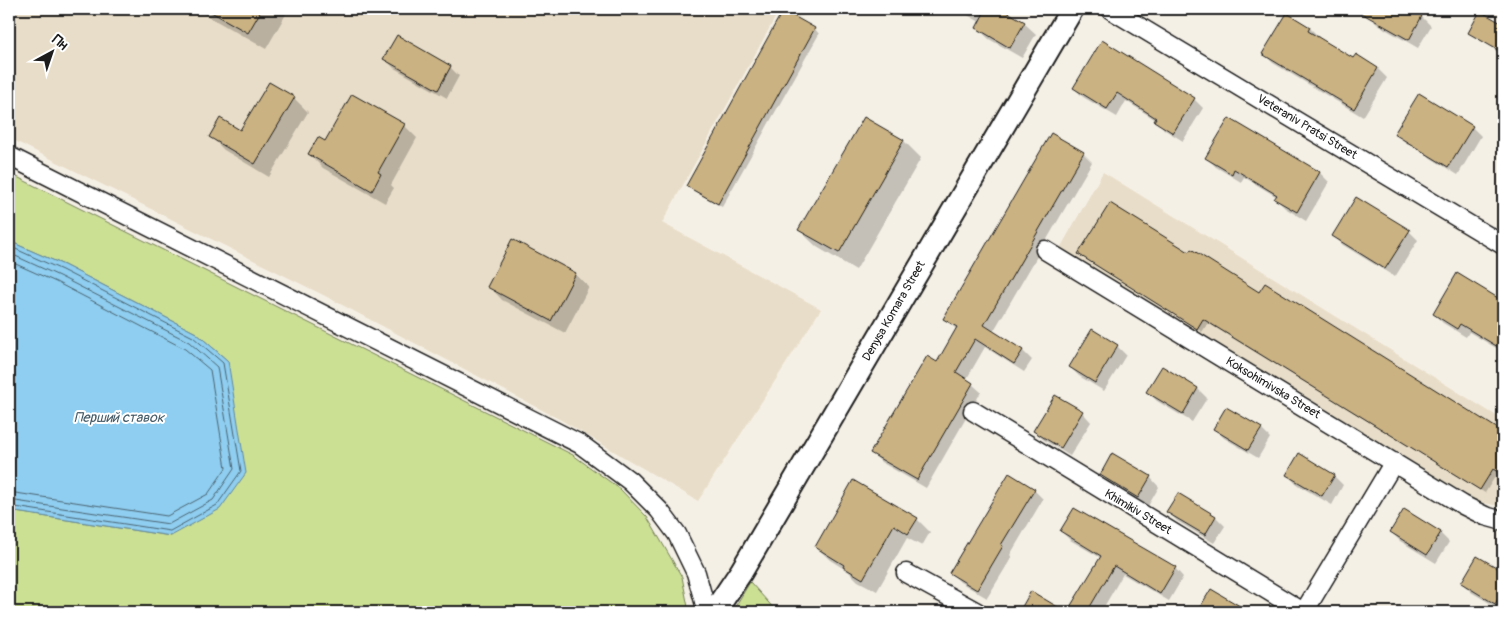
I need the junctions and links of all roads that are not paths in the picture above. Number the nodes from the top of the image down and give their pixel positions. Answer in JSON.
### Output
{"nodes":[{"id":1,"x":1072,"y":9,"type":"edge"},
{"id":2,"x":1110,"y":9,"type":"edge"},
{"id":3,"x":9,"y":156,"type":"edge"},
{"id":4,"x":1503,"y":245,"type":"edge"},
{"id":5,"x":1045,"y":250,"type":"dead end"},
{"id":6,"x":973,"y":411,"type":"dead end"},
{"id":7,"x":1394,"y":462,"type":"junction"},
{"id":8,"x":1503,"y":521,"type":"edge"},
{"id":9,"x":906,"y":573,"type":"dead end"},
{"id":10,"x":707,"y":612,"type":"edge"},
{"id":11,"x":714,"y":612,"type":"edge"},
{"id":12,"x":977,"y":612,"type":"edge"},
{"id":13,"x":1303,"y":612,"type":"edge"}],
"edges":[{"from":1,"to":11,"type":"street","name":"Denysa Komara Street"},
{"from":2,"to":4,"type":"street","name":"Veteraniv Pratsi Street"},
{"from":3,"to":10,"type":"street"},
{"from":5,"to":7,"type":"street","name":"Koksohimivska Street"},
{"from":6,"to":13,"type":"street","name":"Khimikiv Street"},
{"from":7,"to":8,"type":"street","name":"Koksohimivska Street"},
{"from":7,"to":13,"type":"street"},
{"from":9,"to":12,"type":"street"}]}
